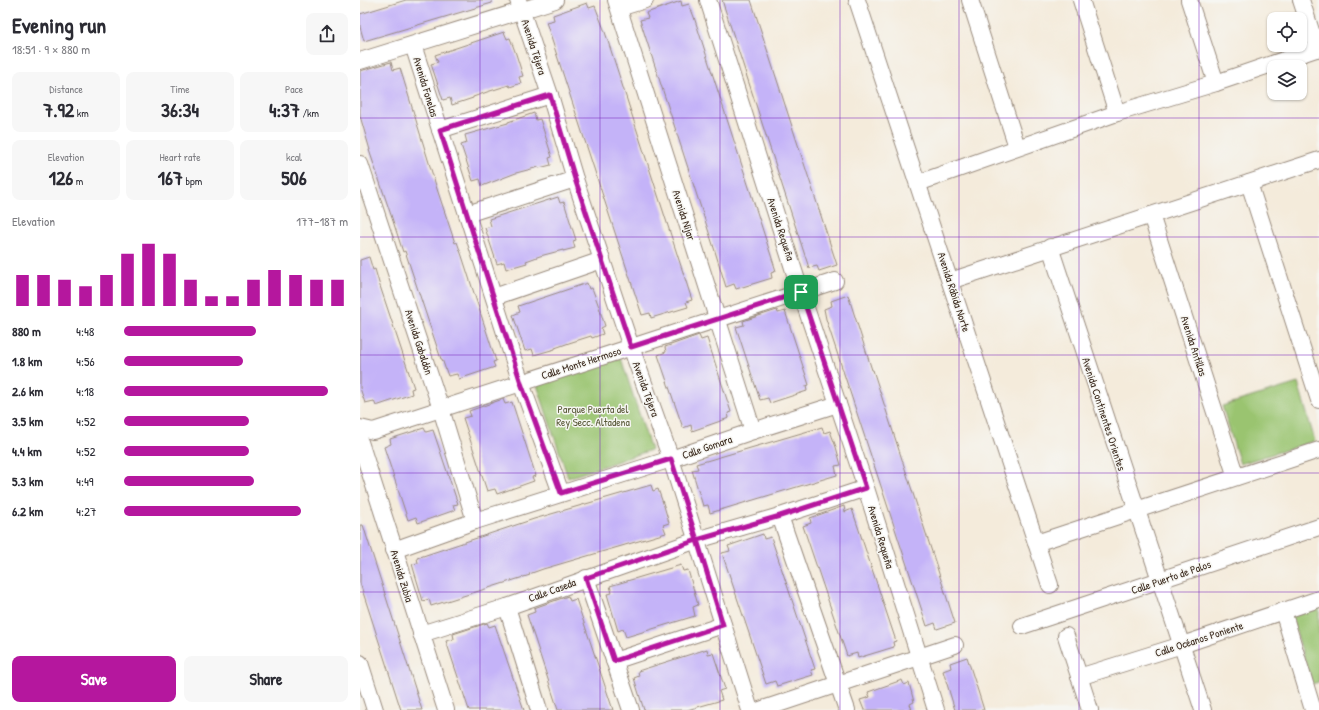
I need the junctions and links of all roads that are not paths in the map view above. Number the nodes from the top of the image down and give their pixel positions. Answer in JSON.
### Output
{"nodes":[{"id":1,"x":556,"y":0,"type":"edge"},
{"id":2,"x":645,"y":0,"type":"edge"},
{"id":3,"x":708,"y":0,"type":"edge"},
{"id":4,"x":857,"y":0,"type":"edge"},
{"id":5,"x":970,"y":0,"type":"edge"},
{"id":6,"x":1081,"y":0,"type":"edge"},
{"id":7,"x":1189,"y":0,"type":"edge"},
{"id":8,"x":1301,"y":0,"type":"edge"},
{"id":9,"x":617,"y":4,"type":"edge"},
{"id":10,"x":520,"y":5,"type":"edge"},
{"id":11,"x":413,"y":45,"type":"junction"},
{"id":12,"x":1318,"y":49,"type":"edge"},
{"id":13,"x":360,"y":61,"type":"edge"},
{"id":14,"x":1216,"y":83,"type":"junction"},
{"id":15,"x":550,"y":95,"type":"junction"},
{"id":16,"x":1117,"y":113,"type":"junction"},
{"id":17,"x":440,"y":130,"type":"junction"},
{"id":18,"x":1017,"y":147,"type":"junction"},
{"id":19,"x":1319,"y":160,"type":"edge"},
{"id":20,"x":360,"y":164,"type":"edge"},
{"id":21,"x":575,"y":179,"type":"junction"},
{"id":22,"x":1249,"y":182,"type":"junction"},
{"id":23,"x":918,"y":183,"type":"junction"},
{"id":24,"x":467,"y":214,"type":"junction"},
{"id":25,"x":1151,"y":215,"type":"junction"},
{"id":26,"x":1050,"y":247,"type":"junction"},
{"id":27,"x":602,"y":260,"type":"junction"},
{"id":28,"x":836,"y":281,"type":"dead end"},
{"id":29,"x":950,"y":281,"type":"junction"},
{"id":30,"x":801,"y":292,"type":"junction"},
{"id":31,"x":494,"y":297,"type":"junction"},
{"id":32,"x":718,"y":320,"type":"junction"},
{"id":33,"x":631,"y":347,"type":"junction"},
{"id":34,"x":521,"y":383,"type":"junction"},
{"id":35,"x":1319,"y":400,"type":"edge"},
{"id":36,"x":838,"y":404,"type":"junction"},
{"id":37,"x":441,"y":409,"type":"junction"},
{"id":38,"x":366,"y":430,"type":"edge"},
{"id":39,"x":753,"y":431,"type":"junction"},
{"id":40,"x":360,"y":443,"type":"edge"},
{"id":41,"x":1319,"y":450,"type":"edge"},
{"id":42,"x":671,"y":459,"type":"junction"},
{"id":43,"x":1236,"y":477,"type":"junction"},
{"id":44,"x":866,"y":488,"type":"junction"},
{"id":45,"x":561,"y":493,"type":"junction"},
{"id":46,"x":1136,"y":509,"type":"junction"},
{"id":47,"x":780,"y":516,"type":"junction"},
{"id":48,"x":475,"y":521,"type":"junction"},
{"id":49,"x":1319,"y":527,"type":"edge"},
{"id":50,"x":697,"y":540,"type":"junction"},
{"id":51,"x":1036,"y":543,"type":"junction"},
{"id":52,"x":394,"y":550,"type":"junction"},
{"id":53,"x":586,"y":578,"type":"junction"},
{"id":54,"x":1160,"y":580,"type":"junction"},
{"id":55,"x":1050,"y":585,"type":"dead end"},
{"id":56,"x":1319,"y":599,"type":"edge"},
{"id":57,"x":506,"y":607,"type":"junction"},
{"id":58,"x":1283,"y":611,"type":"junction"},
{"id":59,"x":723,"y":625,"type":"junction"},
{"id":60,"x":1022,"y":626,"type":"dead end"},
{"id":61,"x":420,"y":634,"type":"junction"},
{"id":62,"x":1066,"y":636,"type":"dead end"},
{"id":63,"x":955,"y":645,"type":"dead end"},
{"id":64,"x":1182,"y":645,"type":"junction"},
{"id":65,"x":918,"y":657,"type":"junction"},
{"id":66,"x":614,"y":661,"type":"junction"},
{"id":67,"x":360,"y":664,"type":"edge"},
{"id":68,"x":1079,"y":677,"type":"junction"},
{"id":69,"x":839,"y":683,"type":"junction"},
{"id":70,"x":375,"y":710,"type":"edge"},
{"id":71,"x":446,"y":710,"type":"edge"},
{"id":72,"x":539,"y":710,"type":"edge"},
{"id":73,"x":631,"y":710,"type":"edge"},
{"id":74,"x":750,"y":710,"type":"edge"},
{"id":75,"x":760,"y":710,"type":"edge"},
{"id":76,"x":847,"y":710,"type":"edge"},
{"id":77,"x":936,"y":710,"type":"edge"},
{"id":78,"x":1090,"y":710,"type":"edge"},
{"id":79,"x":1203,"y":710,"type":"edge"},
{"id":80,"x":1313,"y":710,"type":"edge"}],
"edges":[{"from":1,"to":10,"type":"street"},
{"from":2,"to":9,"type":"street"},
{"from":3,"to":30,"type":"street","name":"Avenida Requeña"},
{"from":4,"to":23,"type":"street","name":"Avenida Rábida Norte"},
{"from":5,"to":18,"type":"street"},
{"from":6,"to":16,"type":"street"},
{"from":7,"to":14,"type":"street"},
{"from":8,"to":12,"type":"street"},
{"from":9,"to":32,"type":"street","name":"Avenida Nijar"},
{"from":10,"to":11,"type":"street"},
{"from":10,"to":15,"type":"street","name":"Avenida Téjera"},
{"from":11,"to":13,"type":"street"},
{"from":11,"to":17,"type":"street","name":"Avenida Fonelas"},
{"from":12,"to":14,"type":"street"},
{"from":14,"to":16,"type":"street"},
{"from":15,"to":17,"type":"street"},
{"from":15,"to":21,"type":"street","name":"Avenida Téjera"},
{"from":16,"to":18,"type":"street"},
{"from":17,"to":24,"type":"street","name":"Avenida Fonelas"},
{"from":18,"to":23,"type":"street"},
{"from":19,"to":22,"type":"street"},
{"from":20,"to":37,"type":"street","name":"Avenida Gabaldón"},
{"from":21,"to":24,"type":"street"},
{"from":21,"to":27,"type":"street","name":"Avenida Téjera"},
{"from":22,"to":25,"type":"street"},
{"from":22,"to":35,"type":"street"},
{"from":23,"to":29,"type":"street","name":"Avenida Rábida Norte"},
{"from":24,"to":31,"type":"street","name":"Avenida Fonelas"},
{"from":25,"to":26,"type":"street"},
{"from":25,"to":43,"type":"street","name":"Avenida Antillas"},
{"from":26,"to":29,"type":"street"},
{"from":26,"to":46,"type":"street","name":"Avenida Continentes Orientes"},
{"from":27,"to":31,"type":"street"},
{"from":27,"to":33,"type":"street","name":"Avenida Téjera"},
{"from":28,"to":30,"type":"street","name":"Calle Monte Hermoso"},
{"from":29,"to":51,"type":"street","name":"Avenida Rábida Norte"},
{"from":30,"to":32,"type":"street","name":"Calle Monte Hermoso"},
{"from":30,"to":36,"type":"street","name":"Avenida Requeña"},
{"from":31,"to":34,"type":"street","name":"Avenida Fonelas"},
{"from":32,"to":33,"type":"street","name":"Calle Monte Hermoso"},
{"from":32,"to":39,"type":"street","name":"Avenida Nijar"},
{"from":33,"to":34,"type":"street","name":"Calle Monte Hermoso"},
{"from":33,"to":42,"type":"street","name":"Avenida Téjera"},
{"from":34,"to":37,"type":"street","name":"Calle Monte Hermoso"},
{"from":34,"to":45,"type":"street","name":"Avenida Fonelas"},
{"from":36,"to":39,"type":"street","name":"Calle Gomara"},
{"from":36,"to":44,"type":"street","name":"Avenida Requeña"},
{"from":37,"to":38,"type":"street","name":"Calle Monte Hermoso"},
{"from":37,"to":48,"type":"street","name":"Avenida Gabaldón"},
{"from":38,"to":40,"type":"street","name":"Calle Monte Hermoso"},
{"from":39,"to":42,"type":"street","name":"Calle Gomara"},
{"from":40,"to":52,"type":"street","name":"Avenida Zubia"},
{"from":41,"to":43,"type":"street"},
{"from":42,"to":45,"type":"street","name":"Calle Gomara"},
{"from":42,"to":50,"type":"street","name":"Avenida Téjera"},
{"from":43,"to":46,"type":"street"},
{"from":44,"to":47,"type":"street","name":"Calle Caseda"},
{"from":44,"to":65,"type":"street","name":"Avenida Requeña"},
{"from":45,"to":48,"type":"street","name":"Calle Gomara"},
{"from":46,"to":51,"type":"street"},
{"from":46,"to":54,"type":"street","name":"Avenida Continentes Orientes"},
{"from":47,"to":50,"type":"street","name":"Calle Caseda"},
{"from":47,"to":69,"type":"street"},
{"from":48,"to":52,"type":"street","name":"Calle Gomara"},
{"from":49,"to":54,"type":"street","name":"Calle Puerto de Palos"},
{"from":50,"to":53,"type":"street","name":"Calle Caseda"},
{"from":50,"to":59,"type":"street","name":"Avenida Téjera"},
{"from":51,"to":55,"type":"street","name":"Avenida Rábida Norte"},
{"from":52,"to":61,"type":"street","name":"Avenida Zubia"},
{"from":53,"to":57,"type":"street","name":"Calle Caseda"},
{"from":53,"to":66,"type":"street"},
{"from":54,"to":60,"type":"street","name":"Calle Puerto de Palos"},
{"from":54,"to":64,"type":"street","name":"Avenida Continentes Orientes"},
{"from":56,"to":58,"type":"street","name":"Calle Océanos Poniente"},
{"from":57,"to":61,"type":"street","name":"Calle Caseda"},
{"from":57,"to":72,"type":"street"},
{"from":58,"to":64,"type":"street","name":"Calle Océanos Poniente"},
{"from":58,"to":80,"type":"street"},
{"from":59,"to":66,"type":"street"},
{"from":59,"to":74,"type":"street","name":"Avenida Téjera"},
{"from":61,"to":71,"type":"street","name":"Avenida Zubia"},
{"from":62,"to":68,"type":"street"},
{"from":63,"to":65,"type":"street"},
{"from":64,"to":68,"type":"street","name":"Calle Océanos Poniente"},
{"from":64,"to":79,"type":"street","name":"Avenida Continentes Orientes"},
{"from":65,"to":69,"type":"street"},
{"from":65,"to":77,"type":"street","name":"Avenida Requeña"},
{"from":66,"to":73,"type":"street"},
{"from":67,"to":70,"type":"street"},
{"from":68,"to":78,"type":"street"},
{"from":69,"to":75,"type":"street"},
{"from":69,"to":76,"type":"street"}]}
